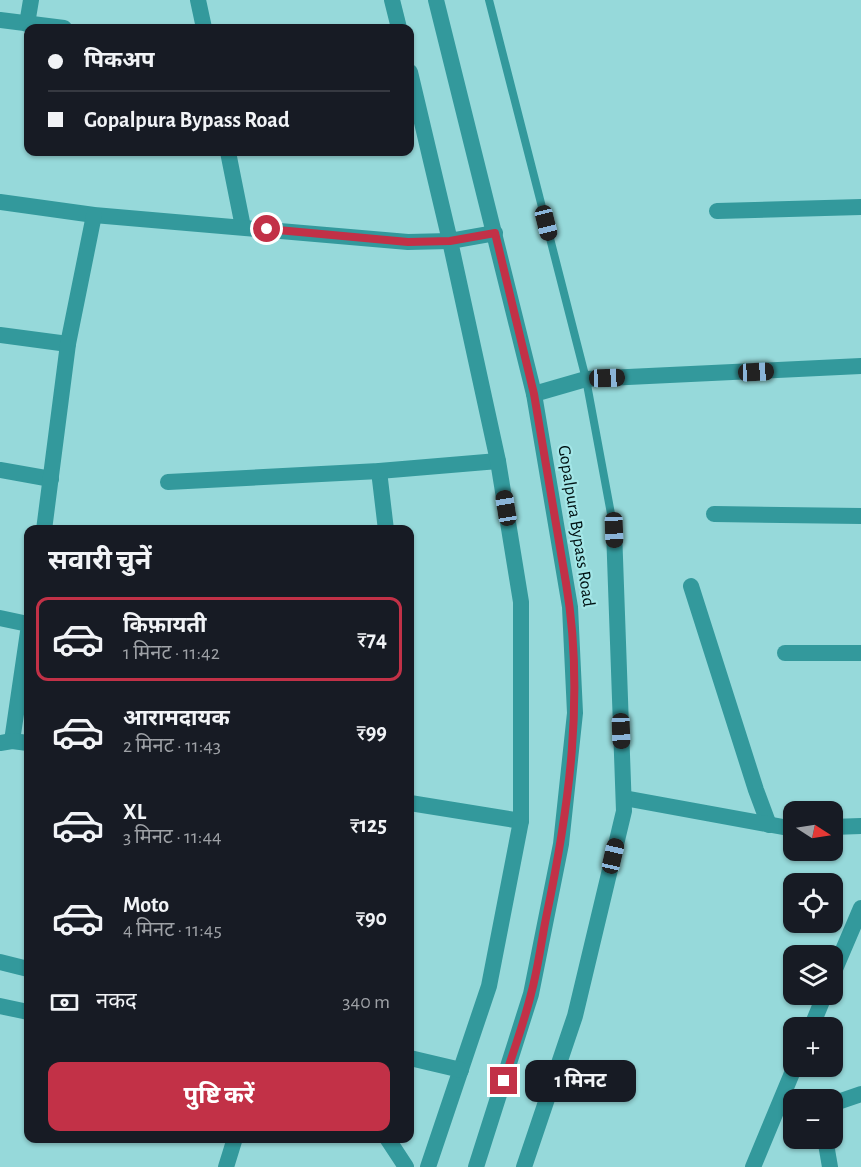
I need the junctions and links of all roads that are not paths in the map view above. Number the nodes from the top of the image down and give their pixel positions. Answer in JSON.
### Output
{"nodes":[{"id":1,"x":31,"y":0,"type":"edge"},
{"id":2,"x":198,"y":0,"type":"edge"},
{"id":3,"x":392,"y":0,"type":"edge"},
{"id":4,"x":436,"y":0,"type":"edge"},
{"id":5,"x":489,"y":0,"type":"edge"},
{"id":6,"x":0,"y":20,"type":"edge"},
{"id":7,"x":27,"y":24,"type":"joint"},
{"id":8,"x":203,"y":24,"type":"edge"},
{"id":9,"x":398,"y":24,"type":"edge"},
{"id":10,"x":414,"y":89,"type":"edge"},
{"id":11,"x":229,"y":156,"type":"edge"},
{"id":12,"x":0,"y":202,"type":"edge"},
{"id":13,"x":861,"y":207,"type":"edge"},
{"id":14,"x":717,"y":211,"type":"dead end"},
{"id":15,"x":94,"y":214,"type":"junction"},
{"id":16,"x":243,"y":226,"type":"junction"},
{"id":17,"x":495,"y":233,"type":"junction"},
{"id":18,"x":450,"y":241,"type":"junction"},
{"id":19,"x":0,"y":335,"type":"edge"},
{"id":20,"x":68,"y":344,"type":"junction"},
{"id":21,"x":861,"y":366,"type":"edge"},
{"id":22,"x":586,"y":379,"type":"junction"},
{"id":23,"x":534,"y":394,"type":"junction"},
{"id":24,"x":498,"y":461,"type":"junction"},
{"id":25,"x":0,"y":470,"type":"edge"},
{"id":26,"x":379,"y":471,"type":"junction"},
{"id":27,"x":51,"y":479,"type":"junction"},
{"id":28,"x":168,"y":482,"type":"dead end"},
{"id":29,"x":714,"y":514,"type":"dead end"},
{"id":30,"x":861,"y":516,"type":"edge"},
{"id":31,"x":45,"y":525,"type":"edge"},
{"id":32,"x":385,"y":525,"type":"edge"},
{"id":33,"x":614,"y":530,"type":"joint"},
{"id":34,"x":692,"y":586,"type":"dead end"},
{"id":35,"x":0,"y":618,"type":"edge"},
{"id":36,"x":24,"y":623,"type":"edge"},
{"id":37,"x":786,"y":653,"type":"dead end"},
{"id":38,"x":861,"y":653,"type":"edge"},
{"id":39,"x":24,"y":663,"type":"edge"},
{"id":40,"x":14,"y":742,"type":"edge"},
{"id":41,"x":624,"y":798,"type":"junction"},
{"id":42,"x":414,"y":804,"type":"edge"},
{"id":43,"x":521,"y":821,"type":"junction"},
{"id":44,"x":769,"y":825,"type":"junction"},
{"id":45,"x":861,"y":826,"type":"edge"},
{"id":46,"x":783,"y":827,"type":"edge"},
{"id":47,"x":843,"y":827,"type":"edge"},
{"id":48,"x":861,"y":908,"type":"edge"},
{"id":49,"x":843,"y":950,"type":"edge"},
{"id":50,"x":0,"y":962,"type":"edge"},
{"id":51,"x":24,"y":968,"type":"edge"},
{"id":52,"x":0,"y":1006,"type":"edge"},
{"id":53,"x":24,"y":1011,"type":"edge"},
{"id":54,"x":414,"y":1059,"type":"edge"},
{"id":55,"x":461,"y":1070,"type":"junction"},
{"id":56,"x":790,"y":1077,"type":"edge"},
{"id":57,"x":861,"y":1094,"type":"edge"},
{"id":58,"x":843,"y":1100,"type":"edge"},
{"id":59,"x":233,"y":1143,"type":"edge"},
{"id":60,"x":390,"y":1143,"type":"edge"},
{"id":61,"x":827,"y":1149,"type":"edge"},
{"id":62,"x":226,"y":1167,"type":"edge"},
{"id":63,"x":406,"y":1167,"type":"edge"},
{"id":64,"x":429,"y":1167,"type":"edge"},
{"id":65,"x":476,"y":1167,"type":"edge"},
{"id":66,"x":524,"y":1167,"type":"edge"},
{"id":67,"x":753,"y":1167,"type":"edge"},
{"id":68,"x":830,"y":1167,"type":"edge"}],
"edges":[{"from":1,"to":7,"type":"street"},
{"from":2,"to":8,"type":"street"},
{"from":3,"to":9,"type":"street"},
{"from":4,"to":17,"type":"street","name":"Gopalpura Bypass Road"},
{"from":5,"to":22,"type":"lane"},
{"from":6,"to":7,"type":"street"},
{"from":10,"to":18,"type":"street"},
{"from":11,"to":16,"type":"street"},
{"from":12,"to":15,"type":"street"},
{"from":13,"to":14,"type":"street"},
{"from":15,"to":16,"type":"street"},
{"from":15,"to":20,"type":"street"},
{"from":16,"to":18,"type":"street"},
{"from":17,"to":18,"type":"street"},
{"from":17,"to":23,"type":"street","name":"Gopalpura Bypass Road"},
{"from":18,"to":24,"type":"street"},
{"from":19,"to":20,"type":"street"},
{"from":20,"to":27,"type":"street"},
{"from":21,"to":22,"type":"street"},
{"from":22,"to":23,"type":"street"},
{"from":22,"to":33,"type":"lane"},
{"from":23,"to":65,"type":"street","name":"Gopalpura Bypass Road"},
{"from":24,"to":26,"type":"street"},
{"from":24,"to":43,"type":"street"},
{"from":25,"to":27,"type":"street"},
{"from":26,"to":28,"type":"street"},
{"from":26,"to":32,"type":"street"},
{"from":27,"to":31,"type":"street"},
{"from":29,"to":30,"type":"street"},
{"from":33,"to":41,"type":"street"},
{"from":34,"to":44,"type":"street"},
{"from":35,"to":36,"type":"street"},
{"from":37,"to":38,"type":"street"},
{"from":39,"to":40,"type":"street"},
{"from":41,"to":44,"type":"street"},
{"from":41,"to":66,"type":"street"},
{"from":42,"to":43,"type":"street"},
{"from":43,"to":55,"type":"street"},
{"from":44,"to":46,"type":"street"},
{"from":45,"to":47,"type":"street"},
{"from":48,"to":49,"type":"street"},
{"from":50,"to":51,"type":"street"},
{"from":52,"to":53,"type":"street"},
{"from":54,"to":55,"type":"street"},
{"from":55,"to":64,"type":"street"},
{"from":56,"to":67,"type":"street"},
{"from":57,"to":58,"type":"street"},
{"from":59,"to":62,"type":"street"},
{"from":60,"to":63,"type":"street"},
{"from":61,"to":68,"type":"street"}]}
